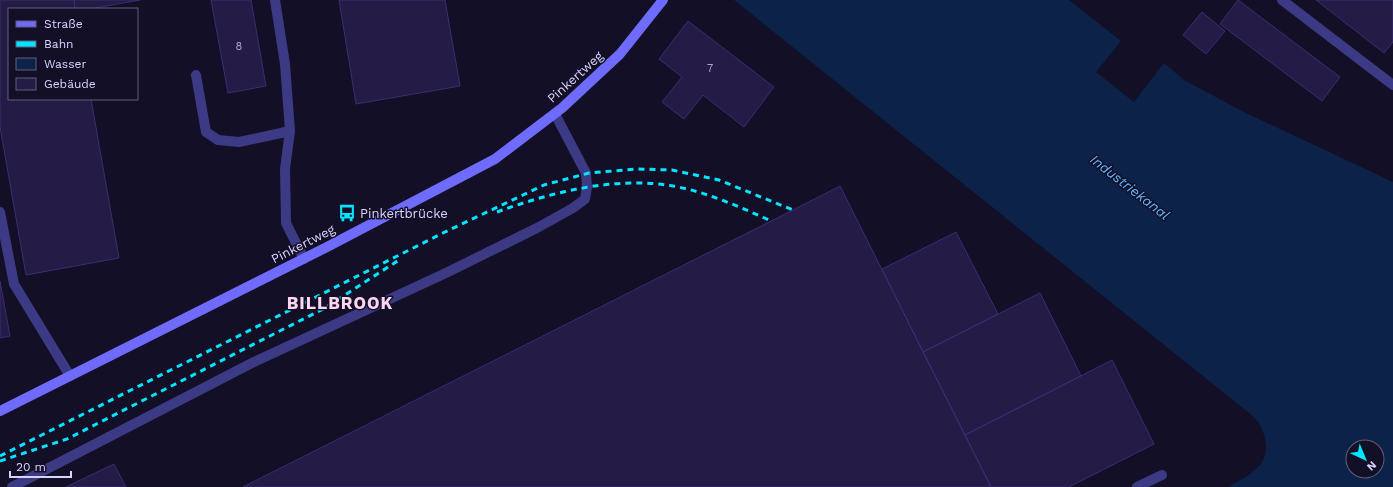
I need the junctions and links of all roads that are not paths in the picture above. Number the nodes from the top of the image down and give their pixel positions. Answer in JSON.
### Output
{"nodes":[{"id":1,"x":275,"y":0,"type":"edge"},
{"id":2,"x":663,"y":0,"type":"edge"},
{"id":3,"x":1282,"y":0,"type":"edge"},
{"id":4,"x":196,"y":75,"type":"dead end"},
{"id":5,"x":1393,"y":85,"type":"edge"},
{"id":6,"x":554,"y":114,"type":"junction"},
{"id":7,"x":290,"y":131,"type":"junction"},
{"id":8,"x":0,"y":212,"type":"edge"},
{"id":9,"x":304,"y":259,"type":"junction"},
{"id":10,"x":70,"y":376,"type":"junction"},
{"id":11,"x":0,"y":412,"type":"edge"},
{"id":12,"x":1162,"y":475,"type":"dead end"},
{"id":13,"x":12,"y":487,"type":"edge"},
{"id":14,"x":1137,"y":487,"type":"edge"}],
"edges":[{"from":1,"to":7,"type":"lane"},
{"from":2,"to":6,"type":"street","name":"Pinkertweg"},
{"from":3,"to":5,"type":"lane"},
{"from":4,"to":7,"type":"lane"},
{"from":6,"to":9,"type":"street","name":"Pinkertweg"},
{"from":6,"to":13,"type":"lane"},
{"from":7,"to":9,"type":"lane"},
{"from":8,"to":10,"type":"lane"},
{"from":9,"to":10,"type":"street","name":"Pinkertweg"},
{"from":10,"to":11,"type":"street","name":"Pinkertweg"},
{"from":12,"to":14,"type":"lane"}]}
